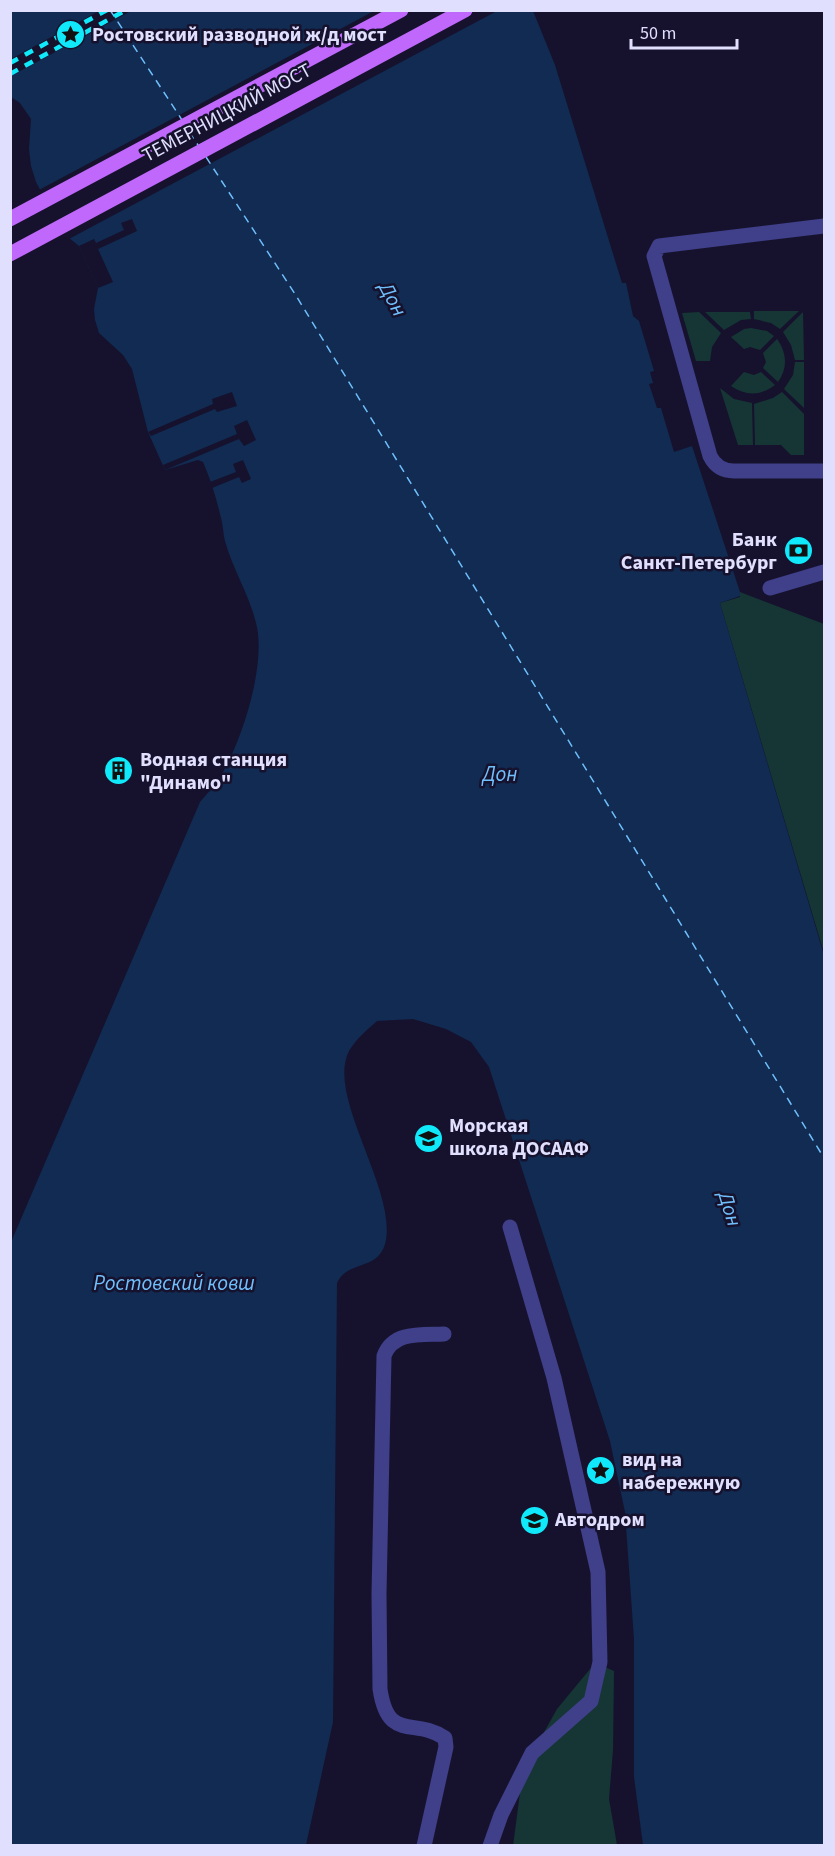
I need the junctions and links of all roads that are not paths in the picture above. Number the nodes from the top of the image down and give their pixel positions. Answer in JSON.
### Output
{"nodes":[{"id":1,"x":401,"y":10,"type":"edge"},
{"id":2,"x":465,"y":10,"type":"edge"},
{"id":3,"x":10,"y":219,"type":"edge"},
{"id":4,"x":825,"y":226,"type":"edge"},
{"id":5,"x":10,"y":254,"type":"edge"},
{"id":6,"x":825,"y":471,"type":"edge"},
{"id":7,"x":825,"y":572,"type":"edge"},
{"id":8,"x":770,"y":588,"type":"dead end"},
{"id":9,"x":510,"y":1227,"type":"dead end"},
{"id":10,"x":444,"y":1334,"type":"dead end"},
{"id":11,"x":424,"y":1845,"type":"edge"},
{"id":12,"x":490,"y":1845,"type":"edge"}],
"edges":[{"from":1,"to":3,"type":"main road","name":"ТЕМЕРНИЦКИЙ МОСТ"},
{"from":2,"to":5,"type":"main road","name":"ТЕМЕРНИЦКИЙ МОСТ"},
{"from":4,"to":6,"type":"street"},
{"from":7,"to":8,"type":"street"},
{"from":9,"to":12,"type":"street"},
{"from":10,"to":11,"type":"street"}]}
